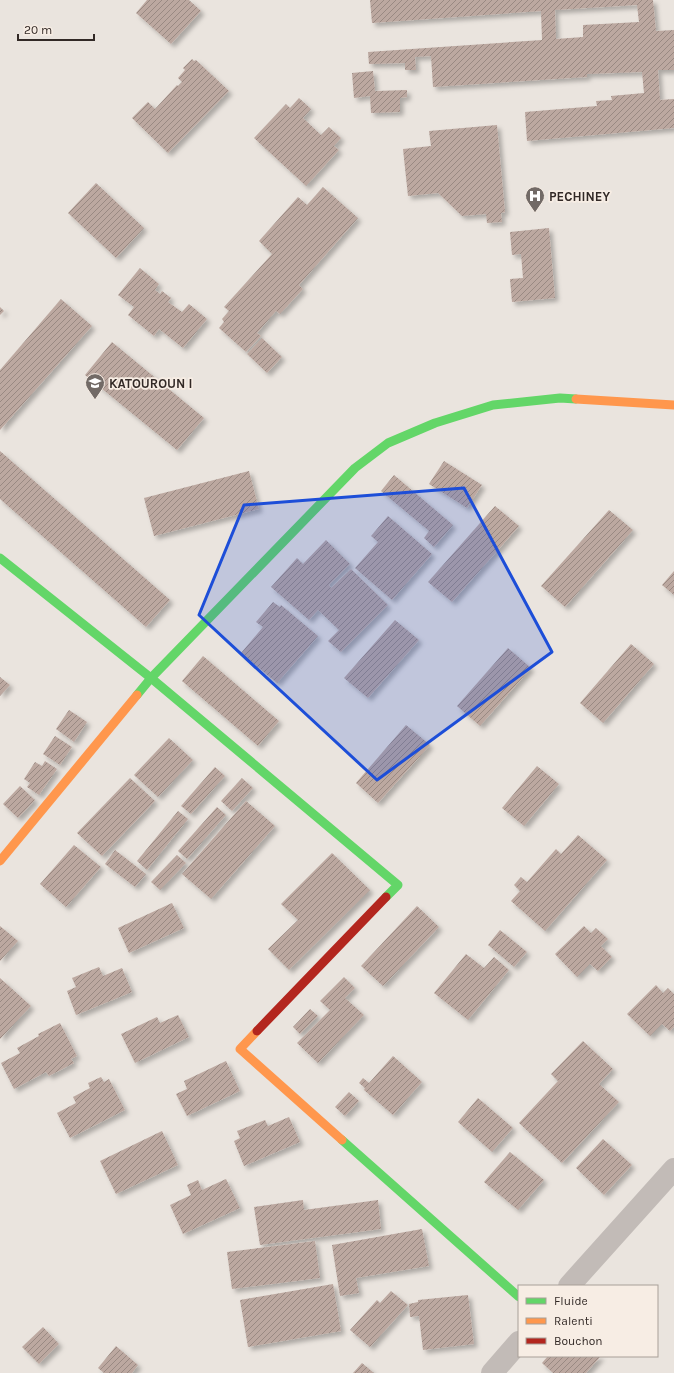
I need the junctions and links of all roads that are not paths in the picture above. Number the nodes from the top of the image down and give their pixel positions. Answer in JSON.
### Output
{"nodes":[{"id":1,"x":674,"y":405,"type":"edge"},
{"id":2,"x":0,"y":558,"type":"edge"},
{"id":3,"x":151,"y":678,"type":"junction"},
{"id":4,"x":0,"y":861,"type":"edge"},
{"id":5,"x":674,"y":1169,"type":"edge"},
{"id":6,"x":570,"y":1285,"type":"edge"},
{"id":7,"x":518,"y":1296,"type":"edge"},
{"id":8,"x":518,"y":1343,"type":"edge"},
{"id":9,"x":492,"y":1373,"type":"edge"}],
"edges":[{"from":1,"to":3,"type":"street"},
{"from":2,"to":3,"type":"street"},
{"from":3,"to":4,"type":"street"},
{"from":3,"to":7,"type":"street"},
{"from":5,"to":6,"type":"street"},
{"from":8,"to":9,"type":"street"}]}
